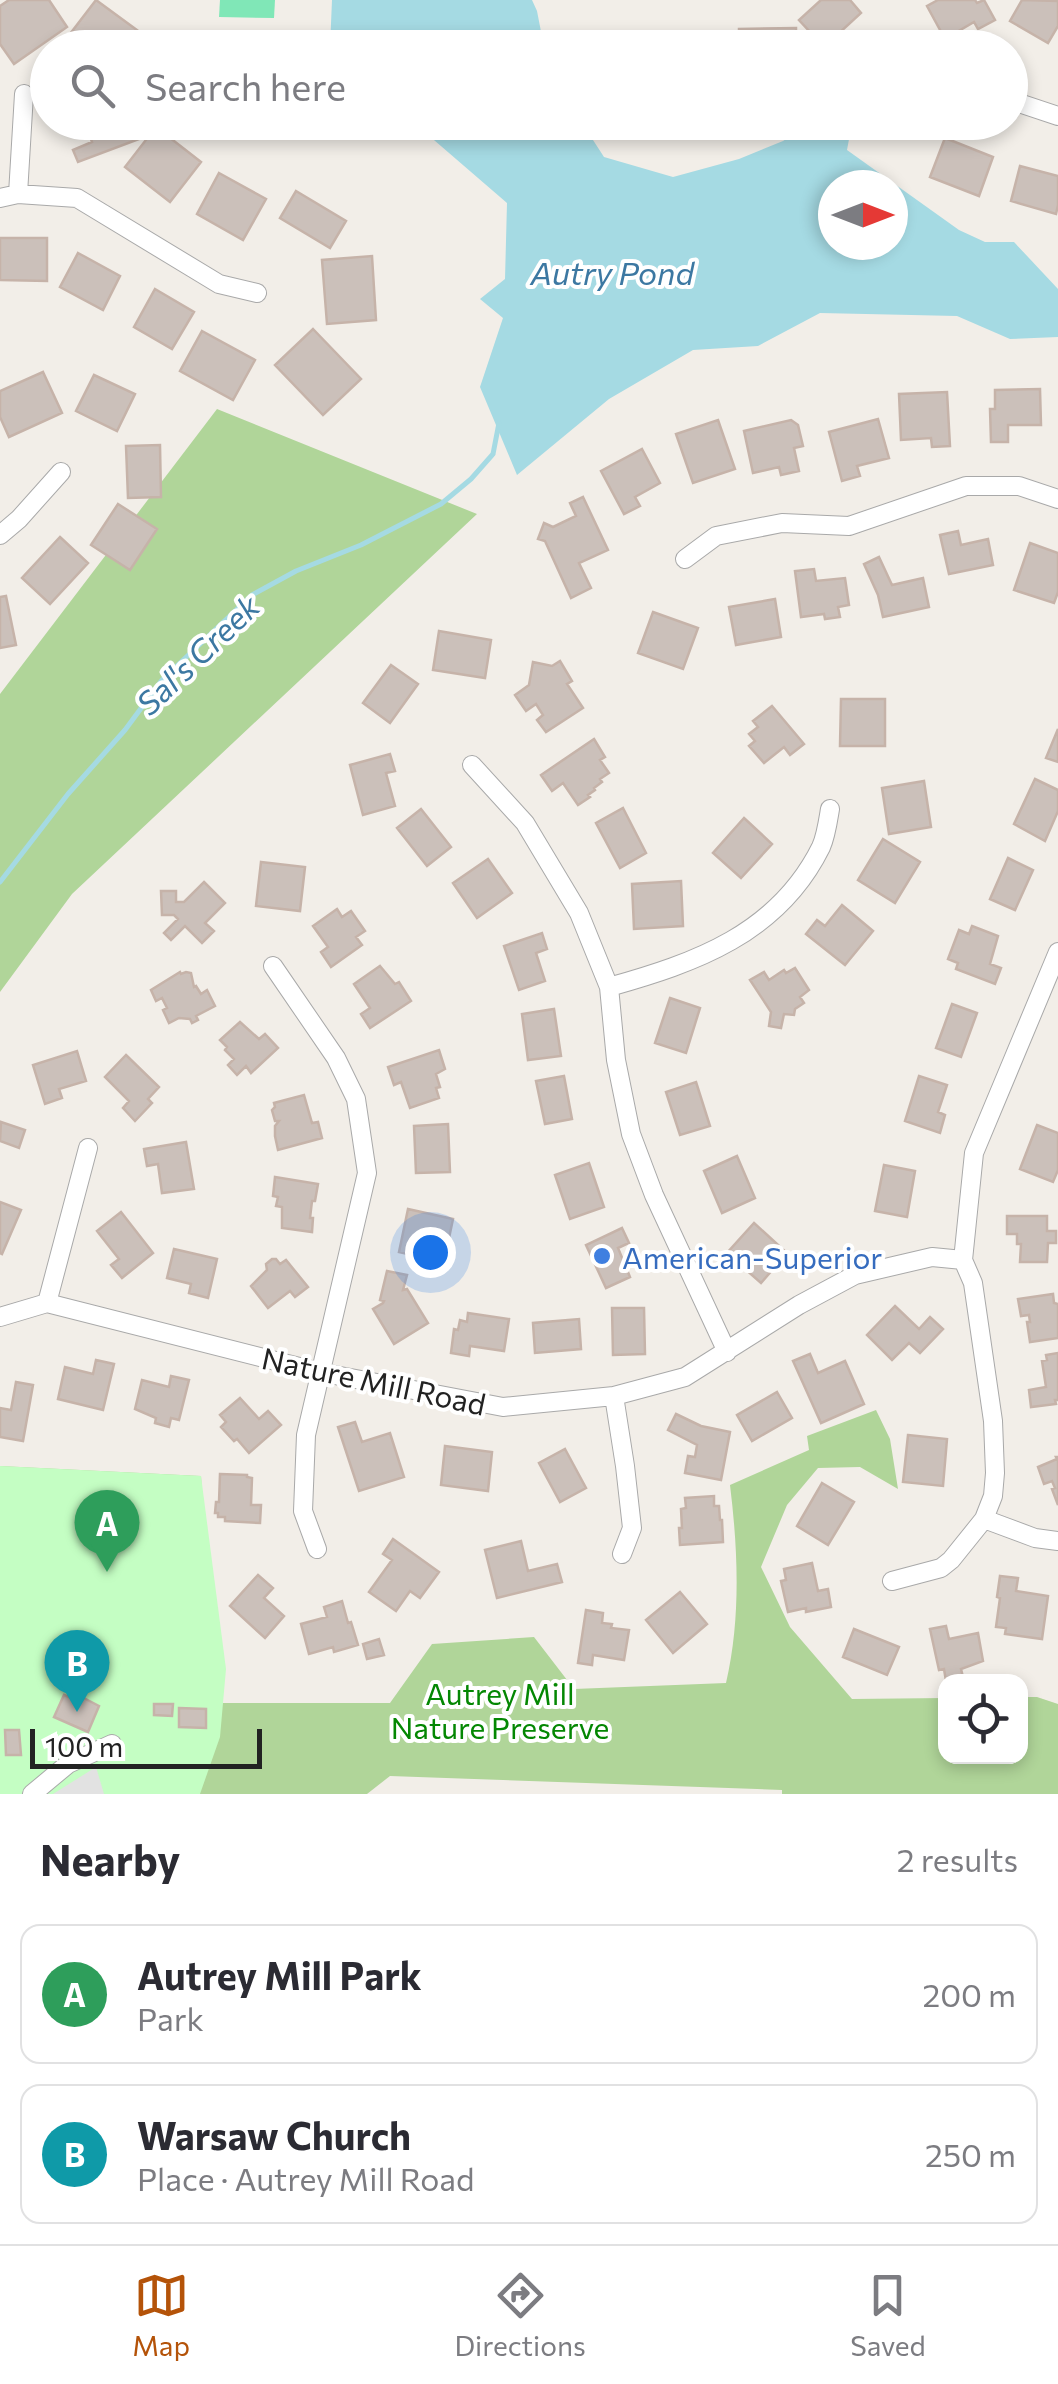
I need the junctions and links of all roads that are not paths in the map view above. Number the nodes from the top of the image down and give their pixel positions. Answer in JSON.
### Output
{"nodes":[{"id":1,"x":24,"y":94,"type":"dead end"},
{"id":2,"x":1028,"y":106,"type":"edge"},
{"id":3,"x":1058,"y":116,"type":"edge"},
{"id":4,"x":9,"y":196,"type":"edge"},
{"id":5,"x":258,"y":294,"type":"dead end"},
{"id":6,"x":61,"y":472,"type":"dead end"},
{"id":7,"x":1058,"y":499,"type":"edge"},
{"id":8,"x":0,"y":535,"type":"edge"},
{"id":9,"x":685,"y":559,"type":"dead end"},
{"id":10,"x":472,"y":765,"type":"dead end"},
{"id":11,"x":830,"y":809,"type":"dead end"},
{"id":12,"x":1058,"y":952,"type":"edge"},
{"id":13,"x":274,"y":966,"type":"dead end"},
{"id":14,"x":609,"y":987,"type":"junction"},
{"id":15,"x":88,"y":1148,"type":"dead end"},
{"id":16,"x":963,"y":1260,"type":"junction"},
{"id":17,"x":46,"y":1302,"type":"junction"},
{"id":18,"x":0,"y":1317,"type":"edge"},
{"id":19,"x":727,"y":1352,"type":"junction"},
{"id":20,"x":319,"y":1372,"type":"junction"},
{"id":21,"x":614,"y":1396,"type":"junction"},
{"id":22,"x":984,"y":1519,"type":"junction"},
{"id":23,"x":1058,"y":1542,"type":"edge"},
{"id":24,"x":317,"y":1549,"type":"dead end"},
{"id":25,"x":622,"y":1554,"type":"dead end"},
{"id":26,"x":892,"y":1581,"type":"dead end"},
{"id":27,"x":112,"y":1744,"type":"dead end"},
{"id":28,"x":32,"y":1794,"type":"edge"}],
"edges":[{"from":1,"to":4,"type":"street"},
{"from":2,"to":3,"type":"street"},
{"from":4,"to":5,"type":"street"},
{"from":6,"to":8,"type":"street"},
{"from":7,"to":9,"type":"street"},
{"from":10,"to":14,"type":"street"},
{"from":11,"to":14,"type":"street"},
{"from":12,"to":16,"type":"street"},
{"from":13,"to":20,"type":"street"},
{"from":14,"to":19,"type":"street"},
{"from":15,"to":17,"type":"street"},
{"from":16,"to":19,"type":"street","name":"Nature Mill Road"},
{"from":16,"to":22,"type":"street"},
{"from":17,"to":18,"type":"street"},
{"from":17,"to":20,"type":"street","name":"Nature Mill Road"},
{"from":19,"to":21,"type":"street","name":"Nature Mill Road"},
{"from":20,"to":21,"type":"street","name":"Nature Mill Road"},
{"from":20,"to":24,"type":"street"},
{"from":21,"to":25,"type":"street"},
{"from":22,"to":23,"type":"street"},
{"from":22,"to":26,"type":"street"},
{"from":27,"to":28,"type":"street"}]}
